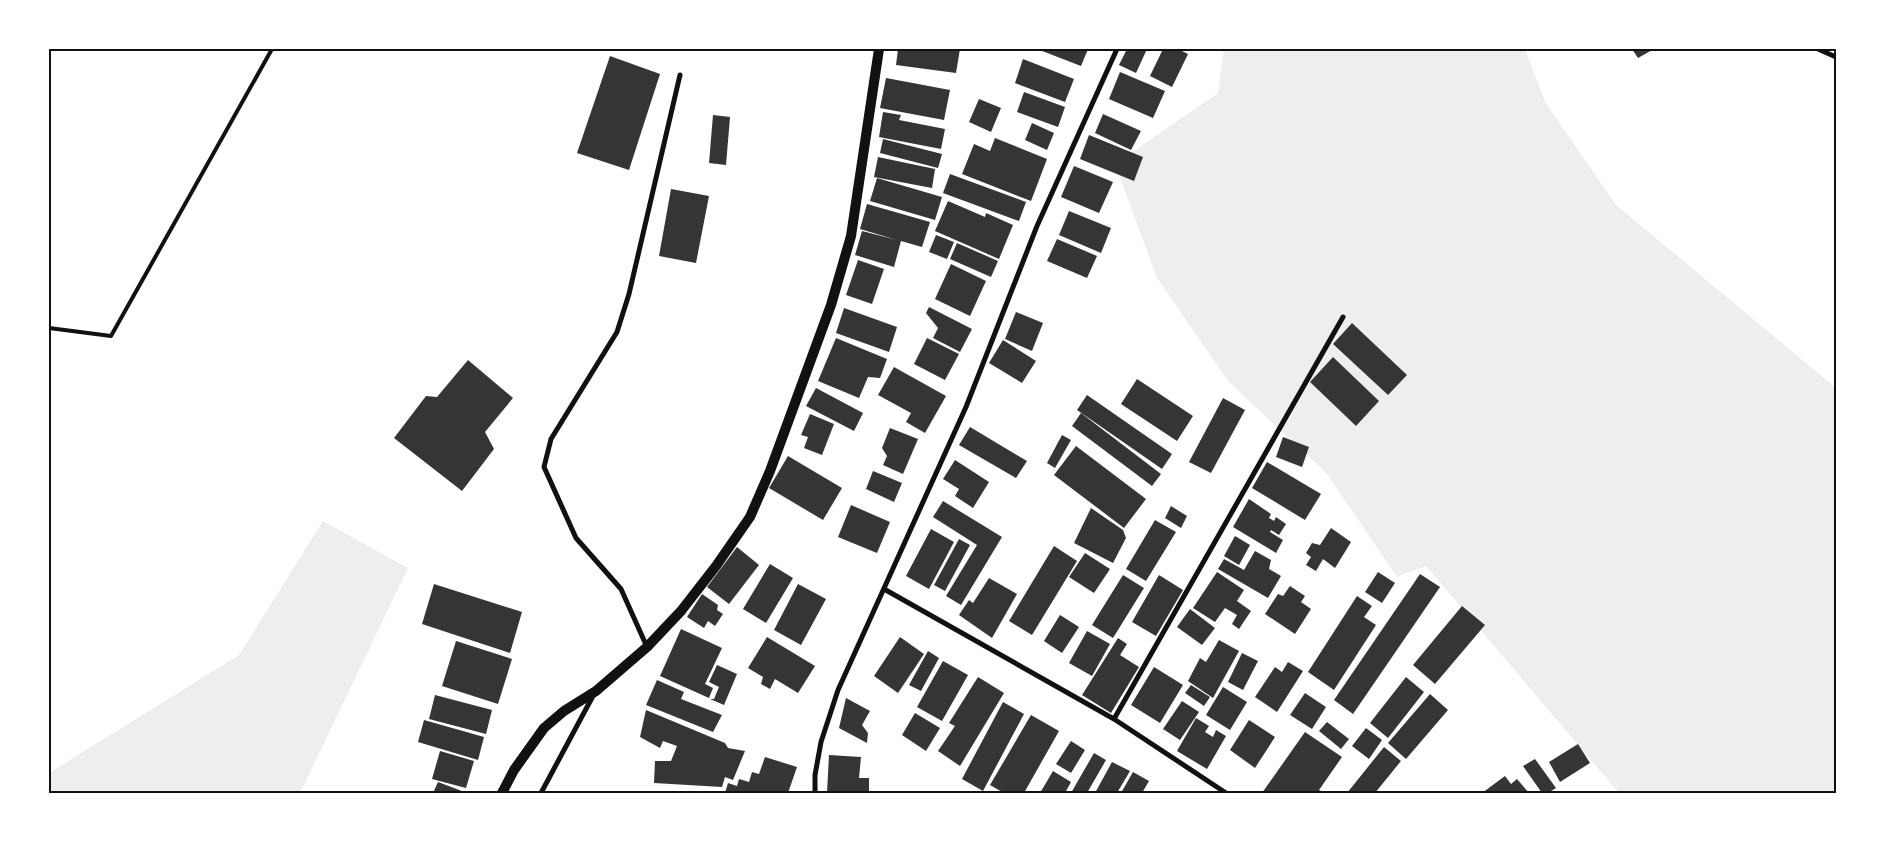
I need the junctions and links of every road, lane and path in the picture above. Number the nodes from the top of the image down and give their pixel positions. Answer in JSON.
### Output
{"nodes":[{"id":1,"x":272,"y":49,"type":"edge"},
{"id":2,"x":879,"y":49,"type":"edge"},
{"id":3,"x":1117,"y":49,"type":"edge"},
{"id":4,"x":1818,"y":49,"type":"edge"},
{"id":5,"x":1836,"y":58,"type":"edge"},
{"id":6,"x":680,"y":75,"type":"dead end"},
{"id":7,"x":1343,"y":317,"type":"dead end"},
{"id":8,"x":49,"y":328,"type":"edge"},
{"id":9,"x":884,"y":589,"type":"junction"},
{"id":10,"x":647,"y":647,"type":"junction"},
{"id":11,"x":596,"y":691,"type":"junction"},
{"id":12,"x":1114,"y":718,"type":"junction"},
{"id":13,"x":502,"y":793,"type":"edge"},
{"id":14,"x":541,"y":793,"type":"edge"},
{"id":15,"x":815,"y":793,"type":"edge"},
{"id":16,"x":1226,"y":793,"type":"edge"}],
"edges":[{"from":1,"to":8,"type":"lane"},
{"from":2,"to":10,"type":"main road"},
{"from":3,"to":9,"type":"street"},
{"from":4,"to":5,"type":"street"},
{"from":6,"to":10,"type":"street"},
{"from":7,"to":12,"type":"street"},
{"from":9,"to":12,"type":"street"},
{"from":9,"to":15,"type":"street"},
{"from":10,"to":11,"type":"main road"},
{"from":11,"to":13,"type":"main road"},
{"from":11,"to":14,"type":"street"},
{"from":12,"to":16,"type":"street"}]}
